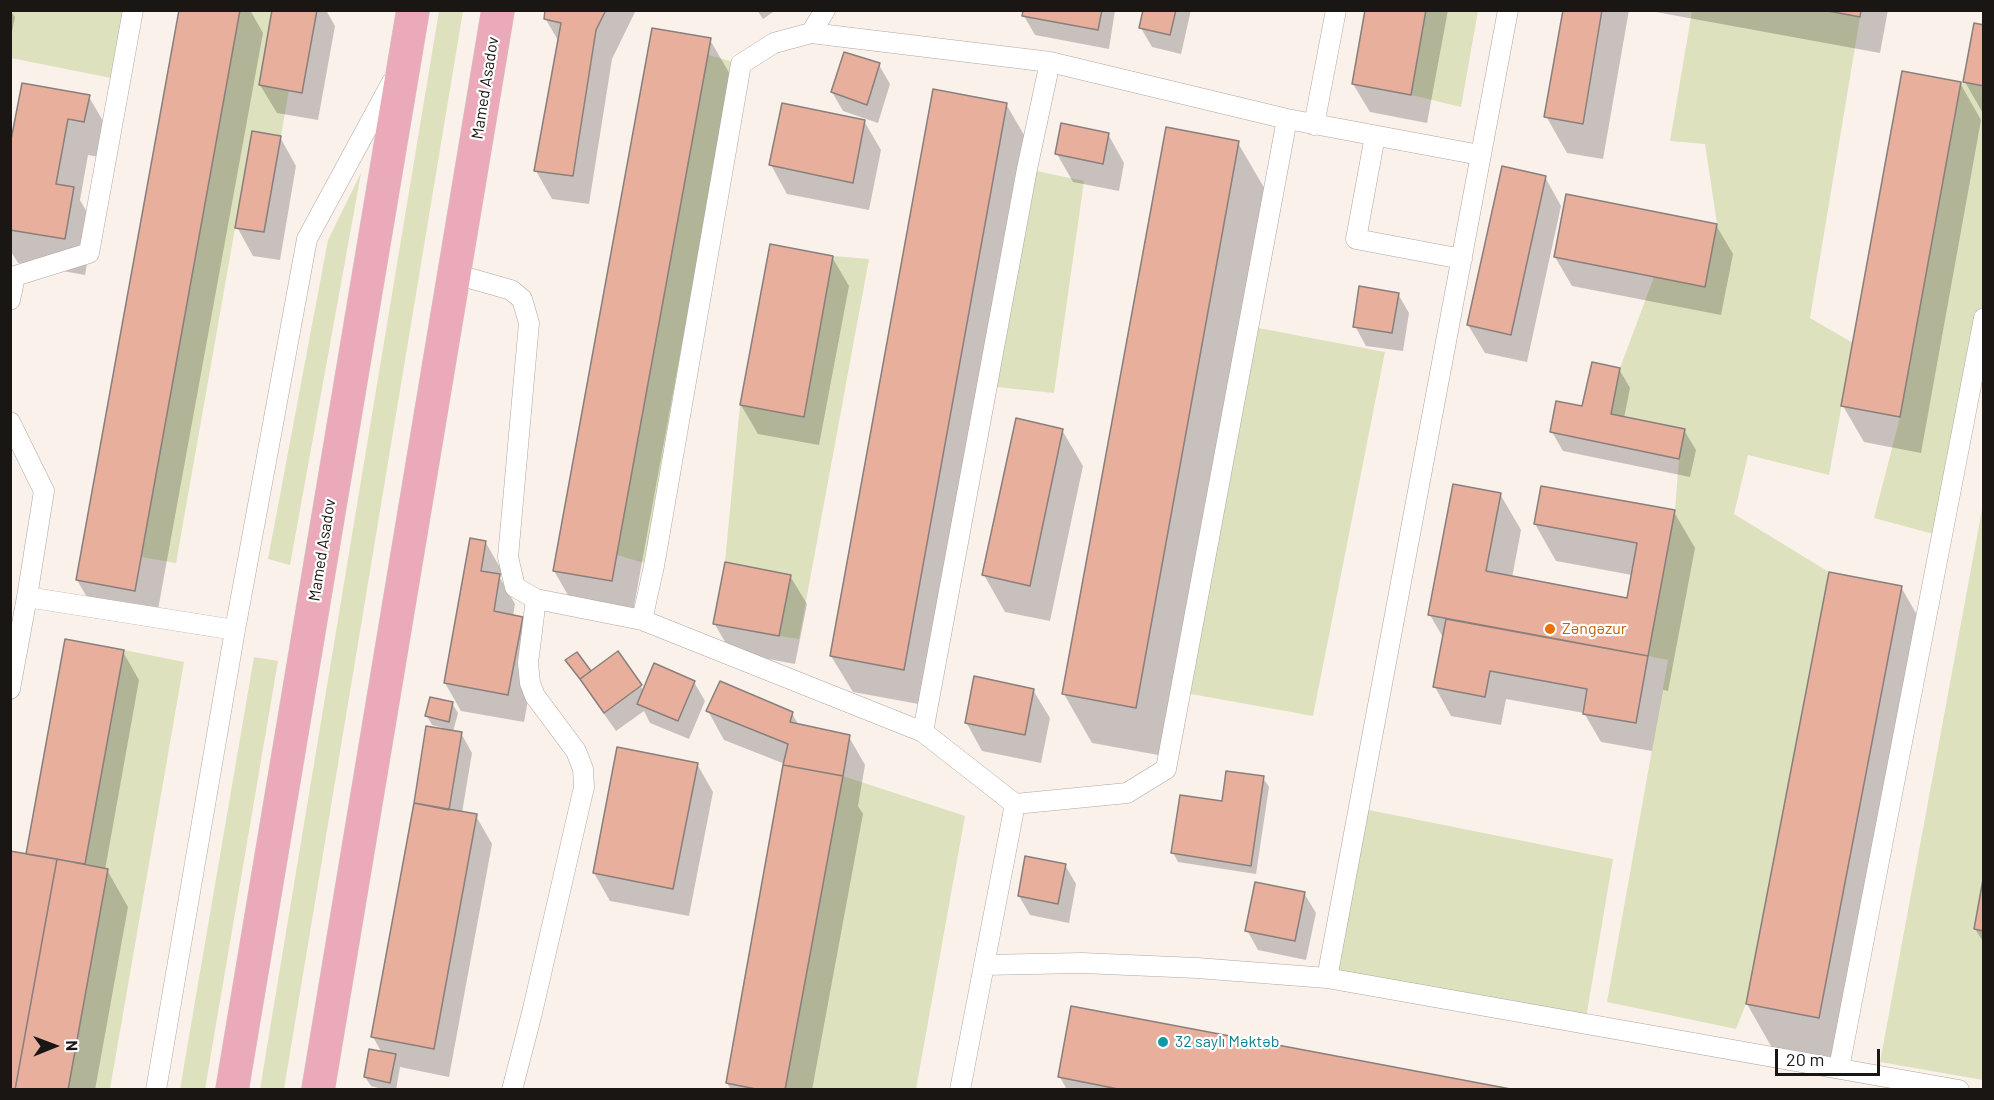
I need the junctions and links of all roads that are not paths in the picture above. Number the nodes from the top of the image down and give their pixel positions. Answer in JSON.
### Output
{"nodes":[{"id":1,"x":133,"y":10,"type":"edge"},
{"id":2,"x":413,"y":10,"type":"edge"},
{"id":3,"x":498,"y":10,"type":"edge"},
{"id":4,"x":825,"y":10,"type":"edge"},
{"id":5,"x":1336,"y":10,"type":"edge"},
{"id":6,"x":1508,"y":10,"type":"edge"},
{"id":7,"x":811,"y":33,"type":"junction"},
{"id":8,"x":404,"y":61,"type":"junction"},
{"id":9,"x":1050,"y":62,"type":"junction"},
{"id":10,"x":1287,"y":119,"type":"junction"},
{"id":11,"x":1314,"y":125,"type":"junction"},
{"id":12,"x":1375,"y":136,"type":"junction"},
{"id":13,"x":1480,"y":155,"type":"junction"},
{"id":14,"x":1462,"y":260,"type":"junction"},
{"id":15,"x":455,"y":274,"type":"junction"},
{"id":16,"x":10,"y":300,"type":"edge"},
{"id":17,"x":1983,"y":318,"type":"edge"},
{"id":18,"x":10,"y":422,"type":"edge"},
{"id":19,"x":27,"y":597,"type":"junction"},
{"id":20,"x":536,"y":599,"type":"junction"},
{"id":21,"x":642,"y":620,"type":"junction"},
{"id":22,"x":235,"y":630,"type":"junction"},
{"id":23,"x":10,"y":689,"type":"edge"},
{"id":24,"x":923,"y":732,"type":"junction"},
{"id":25,"x":1016,"y":804,"type":"junction"},
{"id":26,"x":984,"y":965,"type":"junction"},
{"id":27,"x":1327,"y":978,"type":"junction"},
{"id":28,"x":1839,"y":1068,"type":"junction"},
{"id":29,"x":156,"y":1089,"type":"edge"},
{"id":30,"x":232,"y":1089,"type":"edge"},
{"id":31,"x":318,"y":1089,"type":"edge"},
{"id":32,"x":512,"y":1089,"type":"edge"},
{"id":33,"x":960,"y":1089,"type":"edge"},
{"id":34,"x":1959,"y":1089,"type":"edge"}],
"edges":[{"from":1,"to":16,"type":"lane"},
{"from":2,"to":8,"type":"main road","name":"Mamed Asadov"},
{"from":3,"to":15,"type":"main road","name":"Mamed Asadov"},
{"from":4,"to":7,"type":"lane"},
{"from":5,"to":11,"type":"lane"},
{"from":6,"to":13,"type":"lane"},
{"from":7,"to":9,"type":"lane"},
{"from":7,"to":21,"type":"lane"},
{"from":8,"to":22,"type":"lane"},
{"from":8,"to":30,"type":"main road","name":"Mamed Asadov"},
{"from":9,"to":10,"type":"lane"},
{"from":9,"to":24,"type":"lane"},
{"from":10,"to":11,"type":"lane"},
{"from":10,"to":25,"type":"lane"},
{"from":11,"to":12,"type":"lane"},
{"from":12,"to":13,"type":"lane"},
{"from":12,"to":14,"type":"lane"},
{"from":13,"to":14,"type":"lane"},
{"from":14,"to":27,"type":"lane"},
{"from":15,"to":20,"type":"lane"},
{"from":15,"to":31,"type":"main road","name":"Mamed Asadov"},
{"from":17,"to":28,"type":"lane"},
{"from":18,"to":19,"type":"lane"},
{"from":19,"to":22,"type":"lane"},
{"from":19,"to":23,"type":"lane"},
{"from":20,"to":21,"type":"lane"},
{"from":20,"to":32,"type":"lane"},
{"from":21,"to":24,"type":"lane"},
{"from":22,"to":29,"type":"lane"},
{"from":24,"to":25,"type":"lane"},
{"from":25,"to":26,"type":"lane"},
{"from":26,"to":27,"type":"lane"},
{"from":26,"to":33,"type":"lane"},
{"from":27,"to":28,"type":"lane"},
{"from":28,"to":34,"type":"lane"}]}
